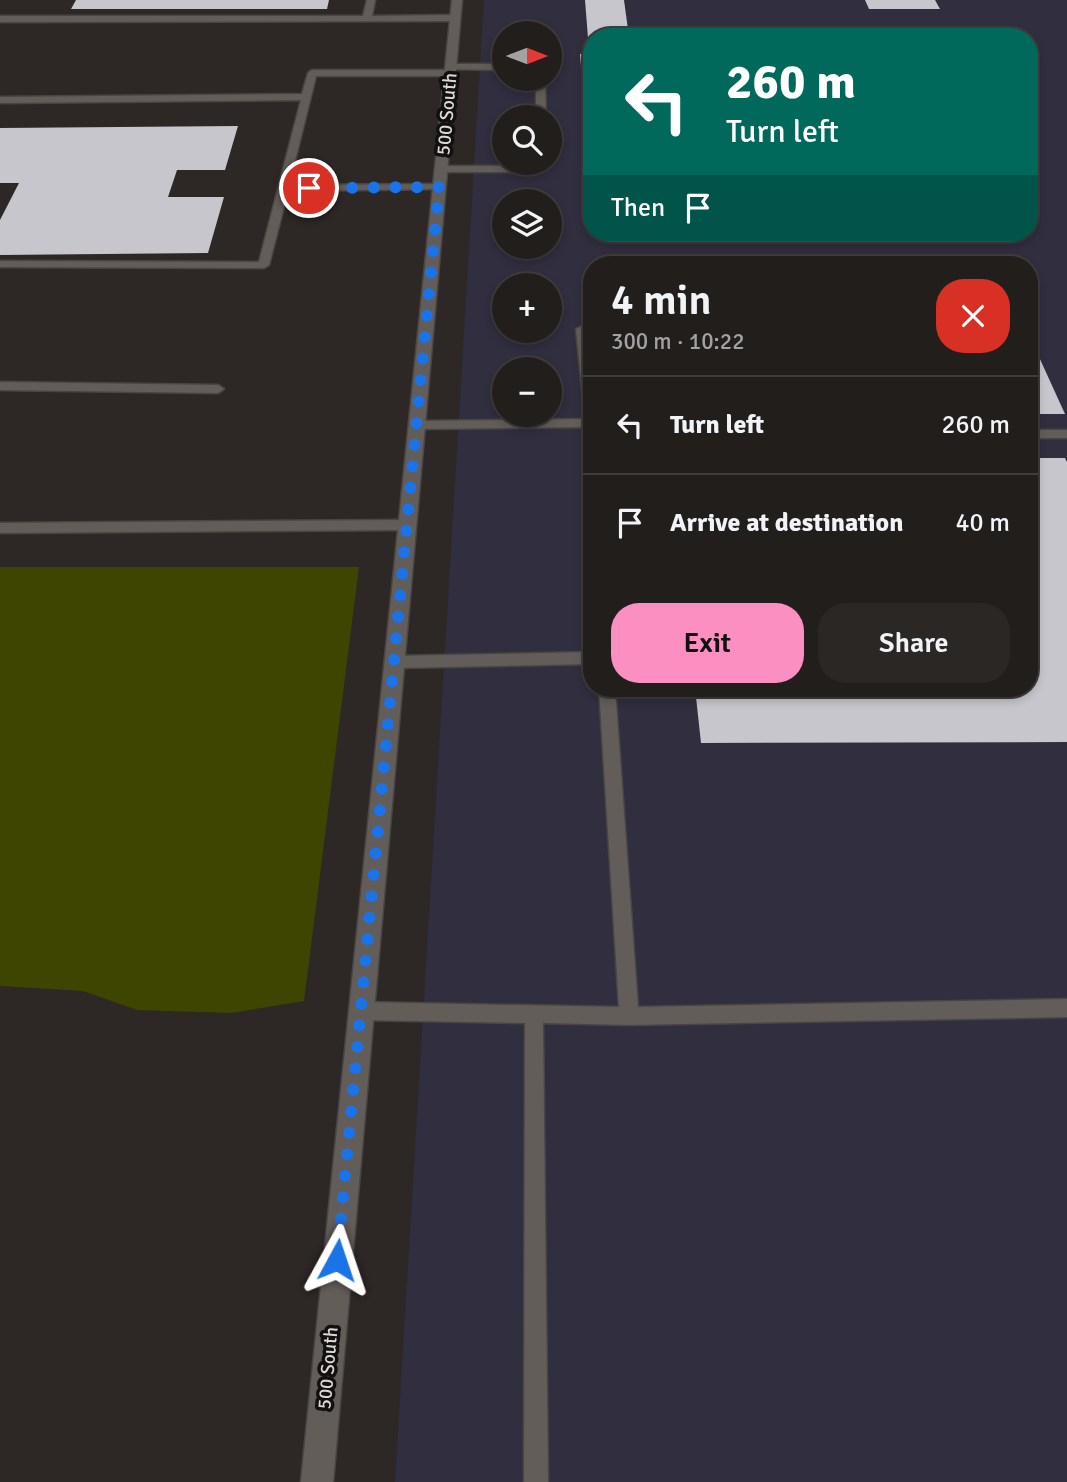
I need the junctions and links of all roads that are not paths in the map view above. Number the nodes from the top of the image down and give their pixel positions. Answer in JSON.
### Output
{"nodes":[{"id":1,"x":371,"y":0,"type":"edge"},
{"id":2,"x":456,"y":9,"type":"edge"},
{"id":3,"x":367,"y":18,"type":"junction"},
{"id":4,"x":0,"y":19,"type":"edge"},
{"id":5,"x":492,"y":68,"type":"edge"},
{"id":6,"x":450,"y":70,"type":"junction"},
{"id":7,"x":307,"y":97,"type":"junction"},
{"id":8,"x":0,"y":100,"type":"edge"},
{"id":9,"x":492,"y":172,"type":"edge"},
{"id":10,"x":440,"y":178,"type":"junction"},
{"id":11,"x":285,"y":188,"type":"junction"},
{"id":12,"x":0,"y":264,"type":"edge"},
{"id":13,"x":582,"y":329,"type":"dead end"},
{"id":14,"x":583,"y":339,"type":"edge"},
{"id":15,"x":0,"y":386,"type":"edge"},
{"id":16,"x":218,"y":388,"type":"dead end"},
{"id":17,"x":583,"y":423,"type":"edge"},
{"id":18,"x":416,"y":425,"type":"junction"},
{"id":19,"x":1067,"y":434,"type":"edge"},
{"id":20,"x":1038,"y":435,"type":"edge"},
{"id":21,"x":407,"y":526,"type":"junction"},
{"id":22,"x":0,"y":528,"type":"edge"},
{"id":23,"x":583,"y":658,"type":"edge"},
{"id":24,"x":394,"y":662,"type":"junction"},
{"id":25,"x":608,"y":697,"type":"edge"},
{"id":26,"x":1067,"y":1009,"type":"edge"},
{"id":27,"x":361,"y":1011,"type":"junction"},
{"id":28,"x":534,"y":1014,"type":"junction"},
{"id":29,"x":629,"y":1016,"type":"junction"},
{"id":30,"x":317,"y":1482,"type":"edge"},
{"id":31,"x":536,"y":1482,"type":"edge"}],
"edges":[{"from":1,"to":3,"type":"lane"},
{"from":2,"to":3,"type":"lane"},
{"from":2,"to":6,"type":"street","name":"500 South"},
{"from":3,"to":4,"type":"lane"},
{"from":5,"to":6,"type":"lane"},
{"from":6,"to":7,"type":"lane"},
{"from":6,"to":10,"type":"street","name":"500 South"},
{"from":7,"to":8,"type":"lane"},
{"from":7,"to":11,"type":"lane"},
{"from":9,"to":10,"type":"lane"},
{"from":10,"to":11,"type":"lane"},
{"from":10,"to":18,"type":"street","name":"500 South"},
{"from":11,"to":12,"type":"lane"},
{"from":13,"to":14,"type":"lane"},
{"from":15,"to":16,"type":"lane"},
{"from":17,"to":18,"type":"lane"},
{"from":18,"to":21,"type":"street","name":"500 South"},
{"from":19,"to":20,"type":"lane"},
{"from":21,"to":22,"type":"lane"},
{"from":21,"to":24,"type":"street","name":"500 South"},
{"from":23,"to":24,"type":"lane"},
{"from":24,"to":27,"type":"street","name":"500 South"},
{"from":25,"to":29,"type":"lane"},
{"from":26,"to":29,"type":"lane"},
{"from":27,"to":28,"type":"lane"},
{"from":27,"to":30,"type":"street","name":"500 South"},
{"from":28,"to":29,"type":"lane"},
{"from":28,"to":31,"type":"lane"}]}
